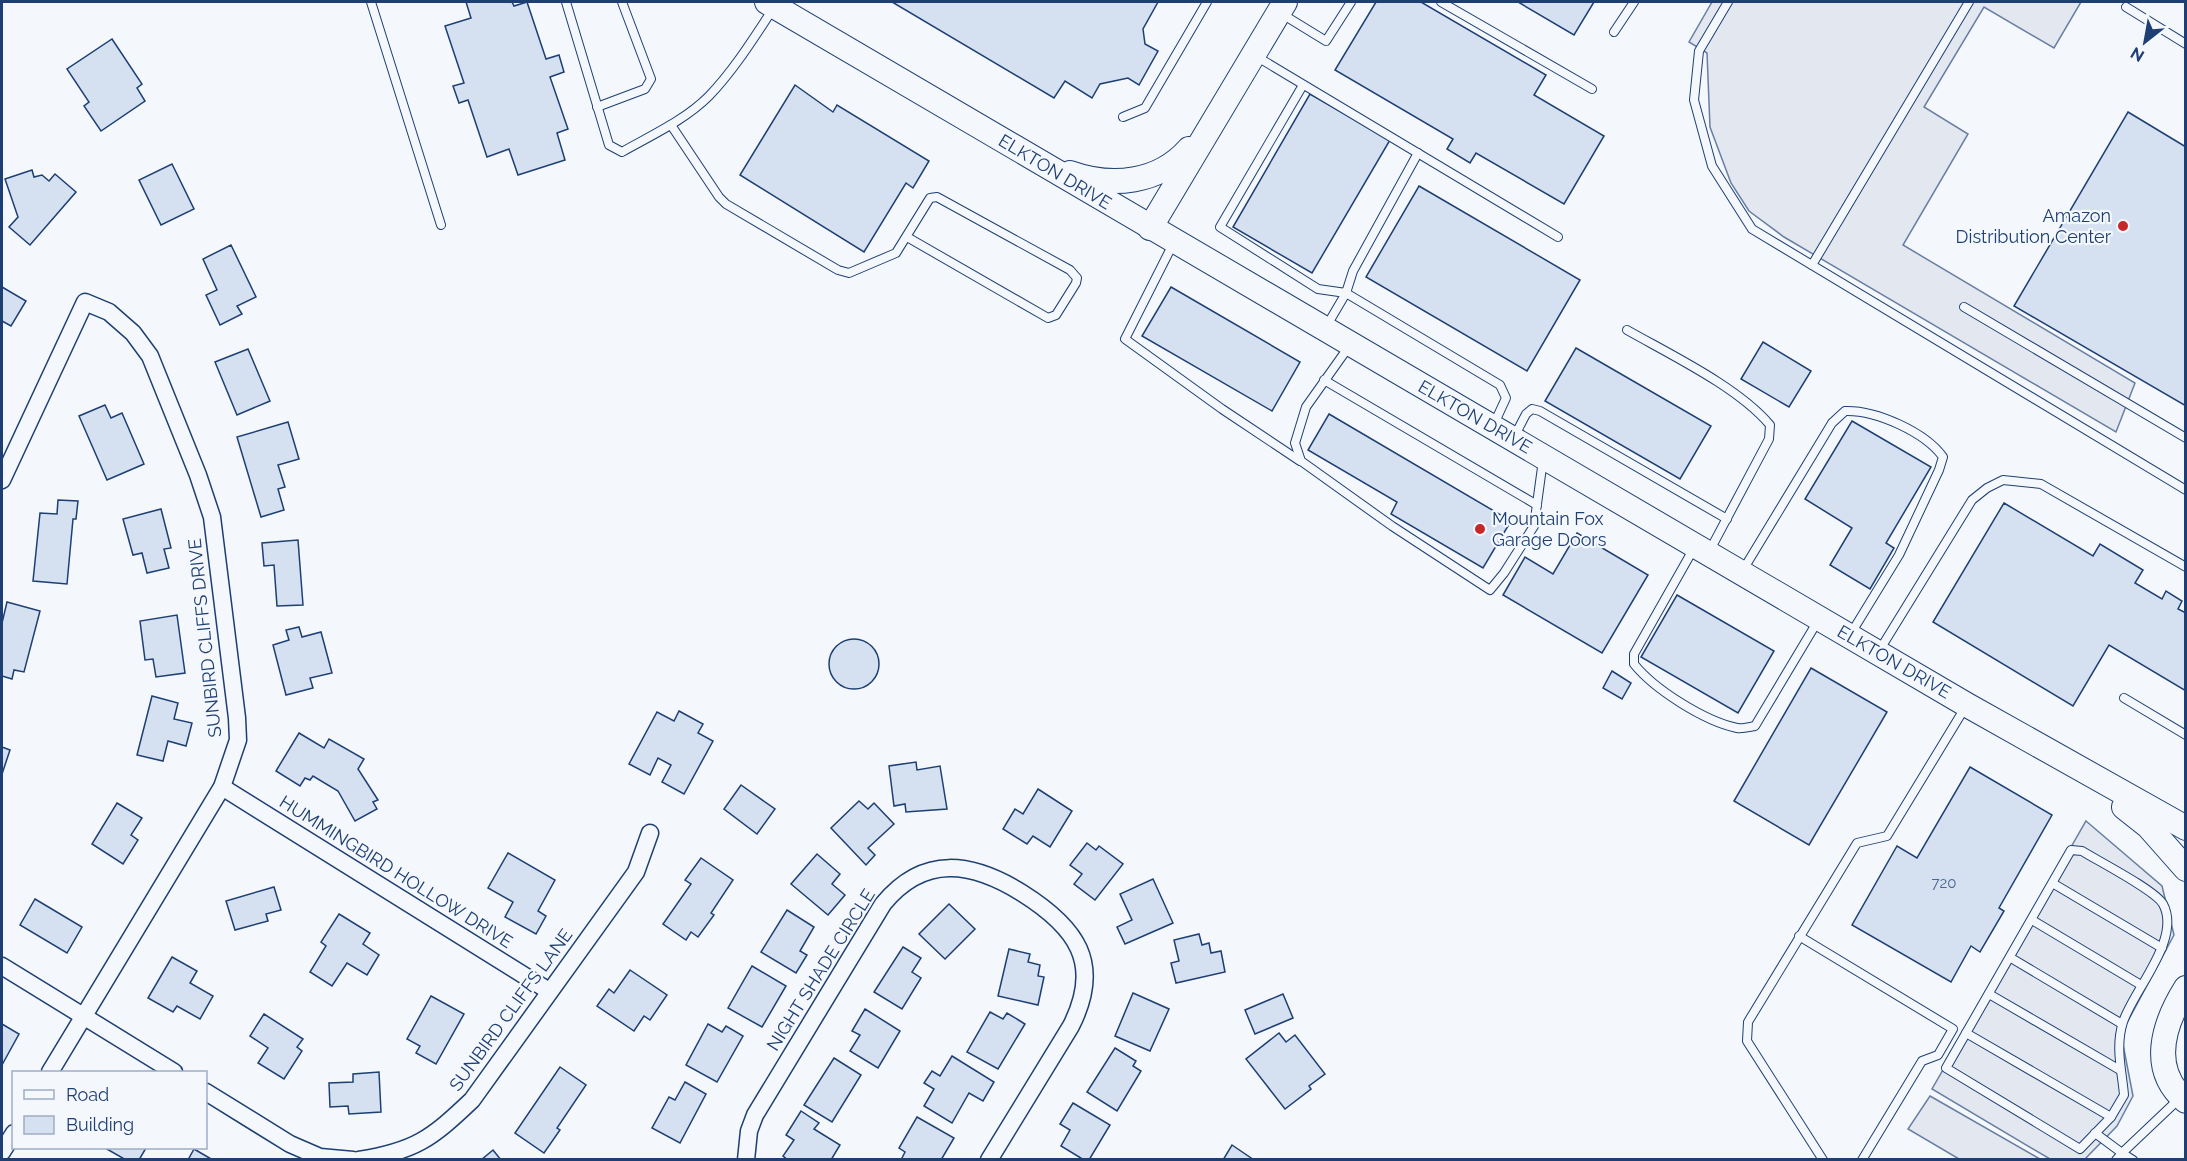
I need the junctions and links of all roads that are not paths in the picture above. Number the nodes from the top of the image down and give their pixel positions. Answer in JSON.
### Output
{"nodes":[{"id":1,"x":370,"y":2,"type":"edge"},
{"id":2,"x":566,"y":2,"type":"edge"},
{"id":3,"x":622,"y":2,"type":"edge"},
{"id":4,"x":1208,"y":2,"type":"edge"},
{"id":5,"x":1351,"y":2,"type":"edge"},
{"id":6,"x":1441,"y":2,"type":"edge"},
{"id":7,"x":1634,"y":2,"type":"edge"},
{"id":8,"x":1728,"y":2,"type":"edge"},
{"id":9,"x":1969,"y":2,"type":"edge"},
{"id":10,"x":771,"y":4,"type":"edge"},
{"id":11,"x":1281,"y":5,"type":"edge"},
{"id":12,"x":2126,"y":7,"type":"dead end"},
{"id":13,"x":1614,"y":32,"type":"dead end"},
{"id":14,"x":2186,"y":44,"type":"edge"},
{"id":15,"x":1253,"y":55,"type":"junction"},
{"id":16,"x":1303,"y":85,"type":"junction"},
{"id":17,"x":1592,"y":89,"type":"dead end"},
{"id":18,"x":597,"y":106,"type":"junction"},
{"id":19,"x":1123,"y":117,"type":"dead end"},
{"id":20,"x":1216,"y":117,"type":"junction"},
{"id":21,"x":671,"y":125,"type":"junction"},
{"id":22,"x":1418,"y":153,"type":"junction"},
{"id":23,"x":1037,"y":161,"type":"junction"},
{"id":24,"x":441,"y":225,"type":"dead end"},
{"id":25,"x":1150,"y":228,"type":"junction"},
{"id":26,"x":907,"y":237,"type":"junction"},
{"id":27,"x":1558,"y":237,"type":"dead end"},
{"id":28,"x":1174,"y":242,"type":"junction"},
{"id":29,"x":1812,"y":265,"type":"junction"},
{"id":30,"x":1346,"y":293,"type":"junction"},
{"id":31,"x":1964,"y":307,"type":"dead end"},
{"id":32,"x":1324,"y":329,"type":"junction"},
{"id":33,"x":1628,"y":330,"type":"dead end"},
{"id":34,"x":1350,"y":345,"type":"junction"},
{"id":35,"x":1324,"y":380,"type":"junction"},
{"id":36,"x":1502,"y":433,"type":"junction"},
{"id":37,"x":2186,"y":438,"type":"edge"},
{"id":38,"x":1544,"y":458,"type":"junction"},
{"id":39,"x":1301,"y":461,"type":"junction"},
{"id":40,"x":2,"y":480,"type":"edge"},
{"id":41,"x":2186,"y":490,"type":"edge"},
{"id":42,"x":1537,"y":505,"type":"junction"},
{"id":43,"x":1727,"y":519,"type":"junction"},
{"id":44,"x":1701,"y":550,"type":"junction"},
{"id":45,"x":2186,"y":567,"type":"edge"},
{"id":46,"x":1741,"y":573,"type":"junction"},
{"id":47,"x":1819,"y":618,"type":"junction"},
{"id":48,"x":1850,"y":636,"type":"junction"},
{"id":49,"x":1878,"y":653,"type":"junction"},
{"id":50,"x":2124,"y":698,"type":"dead end"},
{"id":51,"x":1967,"y":705,"type":"junction"},
{"id":52,"x":2186,"y":735,"type":"edge"},
{"id":53,"x":2047,"y":751,"type":"junction"},
{"id":54,"x":222,"y":787,"type":"junction"},
{"id":55,"x":2186,"y":828,"type":"edge"},
{"id":56,"x":650,"y":833,"type":"dead end"},
{"id":57,"x":2186,"y":869,"type":"edge"},
{"id":58,"x":2054,"y":884,"type":"junction"},
{"id":59,"x":2032,"y":920,"type":"junction"},
{"id":60,"x":1799,"y":936,"type":"junction"},
{"id":61,"x":2162,"y":948,"type":"junction"},
{"id":62,"x":2011,"y":958,"type":"junction"},
{"id":63,"x":2,"y":966,"type":"edge"},
{"id":64,"x":2141,"y":985,"type":"junction"},
{"id":65,"x":2186,"y":988,"type":"edge"},
{"id":66,"x":549,"y":991,"type":"junction"},
{"id":67,"x":1989,"y":994,"type":"junction"},
{"id":68,"x":84,"y":1017,"type":"junction"},
{"id":69,"x":2122,"y":1024,"type":"junction"},
{"id":70,"x":1966,"y":1032,"type":"junction"},
{"id":71,"x":2120,"y":1070,"type":"junction"},
{"id":72,"x":51,"y":1071,"type":"edge"},
{"id":73,"x":172,"y":1071,"type":"edge"},
{"id":74,"x":207,"y":1093,"type":"edge"},
{"id":75,"x":2183,"y":1099,"type":"edge"},
{"id":76,"x":2111,"y":1117,"type":"junction"},
{"id":77,"x":2095,"y":1133,"type":"junction"},
{"id":78,"x":12,"y":1136,"type":"edge"},
{"id":79,"x":2,"y":1153,"type":"edge"},
{"id":80,"x":2119,"y":1156,"type":"edge"},
{"id":81,"x":13,"y":1160,"type":"edge"},
{"id":82,"x":353,"y":1160,"type":"edge"},
{"id":83,"x":358,"y":1160,"type":"edge"},
{"id":84,"x":746,"y":1160,"type":"edge"},
{"id":85,"x":989,"y":1160,"type":"edge"},
{"id":86,"x":1823,"y":1160,"type":"edge"},
{"id":87,"x":1862,"y":1160,"type":"edge"},
{"id":88,"x":2133,"y":1160,"type":"edge"}],
"edges":[{"from":1,"to":24,"type":"lane"},
{"from":2,"to":18,"type":"lane"},
{"from":3,"to":18,"type":"lane"},
{"from":4,"to":19,"type":"lane"},
{"from":5,"to":11,"type":"lane"},
{"from":6,"to":17,"type":"lane"},
{"from":7,"to":13,"type":"lane"},
{"from":8,"to":29,"type":"lane"},
{"from":9,"to":29,"type":"lane"},
{"from":10,"to":21,"type":"lane"},
{"from":10,"to":23,"type":"street","name":"ELKTON DRIVE"},
{"from":11,"to":15,"type":"street"},
{"from":12,"to":14,"type":"lane"},
{"from":15,"to":16,"type":"lane"},
{"from":15,"to":20,"type":"street"},
{"from":16,"to":22,"type":"lane"},
{"from":16,"to":30,"type":"lane"},
{"from":18,"to":21,"type":"lane"},
{"from":20,"to":23,"type":"street"},
{"from":20,"to":25,"type":"street"},
{"from":21,"to":26,"type":"lane"},
{"from":22,"to":27,"type":"lane"},
{"from":22,"to":30,"type":"lane"},
{"from":23,"to":25,"type":"street","name":"ELKTON DRIVE"},
{"from":25,"to":28,"type":"street","name":"ELKTON DRIVE"},
{"from":26,"to":26,"type":"lane"},
{"from":28,"to":32,"type":"street","name":"ELKTON DRIVE"},
{"from":28,"to":39,"type":"lane"},
{"from":29,"to":41,"type":"lane"},
{"from":30,"to":32,"type":"lane"},
{"from":30,"to":36,"type":"lane"},
{"from":31,"to":37,"type":"lane"},
{"from":32,"to":34,"type":"street","name":"ELKTON DRIVE"},
{"from":33,"to":43,"type":"lane"},
{"from":34,"to":35,"type":"lane"},
{"from":34,"to":36,"type":"street","name":"ELKTON DRIVE"},
{"from":35,"to":39,"type":"lane"},
{"from":35,"to":42,"type":"lane"},
{"from":36,"to":38,"type":"street","name":"ELKTON DRIVE"},
{"from":36,"to":43,"type":"lane"},
{"from":38,"to":42,"type":"lane"},
{"from":38,"to":44,"type":"street","name":"ELKTON DRIVE"},
{"from":39,"to":42,"type":"lane"},
{"from":40,"to":54,"type":"street","name":"SUNBIRD CLIFFS DRIVE"},
{"from":43,"to":44,"type":"lane"},
{"from":44,"to":46,"type":"street","name":"ELKTON DRIVE"},
{"from":44,"to":47,"type":"lane"},
{"from":45,"to":49,"type":"lane"},
{"from":46,"to":47,"type":"street","name":"ELKTON DRIVE"},
{"from":46,"to":48,"type":"lane"},
{"from":47,"to":48,"type":"street","name":"ELKTON DRIVE"},
{"from":48,"to":49,"type":"street","name":"ELKTON DRIVE"},
{"from":49,"to":51,"type":"street","name":"ELKTON DRIVE"},
{"from":50,"to":52,"type":"lane"},
{"from":51,"to":53,"type":"street","name":"ELKTON DRIVE"},
{"from":51,"to":60,"type":"lane"},
{"from":53,"to":55,"type":"street","name":"ELKTON DRIVE"},
{"from":53,"to":57,"type":"street"},
{"from":54,"to":66,"type":"street","name":"HUMMINGBIRD HOLLOW DRIVE"},
{"from":54,"to":68,"type":"street","name":"SUNBIRD CLIFFS DRIVE"},
{"from":56,"to":66,"type":"street","name":"SUNBIRD CLIFFS LANE"},
{"from":58,"to":59,"type":"lane"},
{"from":58,"to":61,"type":"lane"},
{"from":58,"to":61,"type":"lane"},
{"from":59,"to":62,"type":"lane"},
{"from":59,"to":64,"type":"lane"},
{"from":60,"to":86,"type":"lane"},
{"from":60,"to":87,"type":"lane"},
{"from":61,"to":64,"type":"lane"},
{"from":62,"to":67,"type":"lane"},
{"from":62,"to":69,"type":"lane"},
{"from":63,"to":68,"type":"street"},
{"from":64,"to":69,"type":"lane"},
{"from":65,"to":75,"type":"street"},
{"from":66,"to":83,"type":"street","name":"SUNBIRD CLIFFS LANE"},
{"from":67,"to":70,"type":"lane"},
{"from":67,"to":71,"type":"lane"},
{"from":68,"to":72,"type":"street","name":"SUNBIRD CLIFFS DRIVE"},
{"from":68,"to":73,"type":"street"},
{"from":69,"to":71,"type":"lane"},
{"from":70,"to":76,"type":"lane"},
{"from":70,"to":77,"type":"lane"},
{"from":71,"to":76,"type":"lane"},
{"from":74,"to":82,"type":"street"},
{"from":75,"to":80,"type":"lane"},
{"from":76,"to":77,"type":"lane"},
{"from":77,"to":80,"type":"lane"},
{"from":78,"to":79,"type":"street"},
{"from":79,"to":81,"type":"street"},
{"from":80,"to":88,"type":"lane"},
{"from":84,"to":85,"type":"street","name":"NIGHT SHADE CIRCLE"}]}
